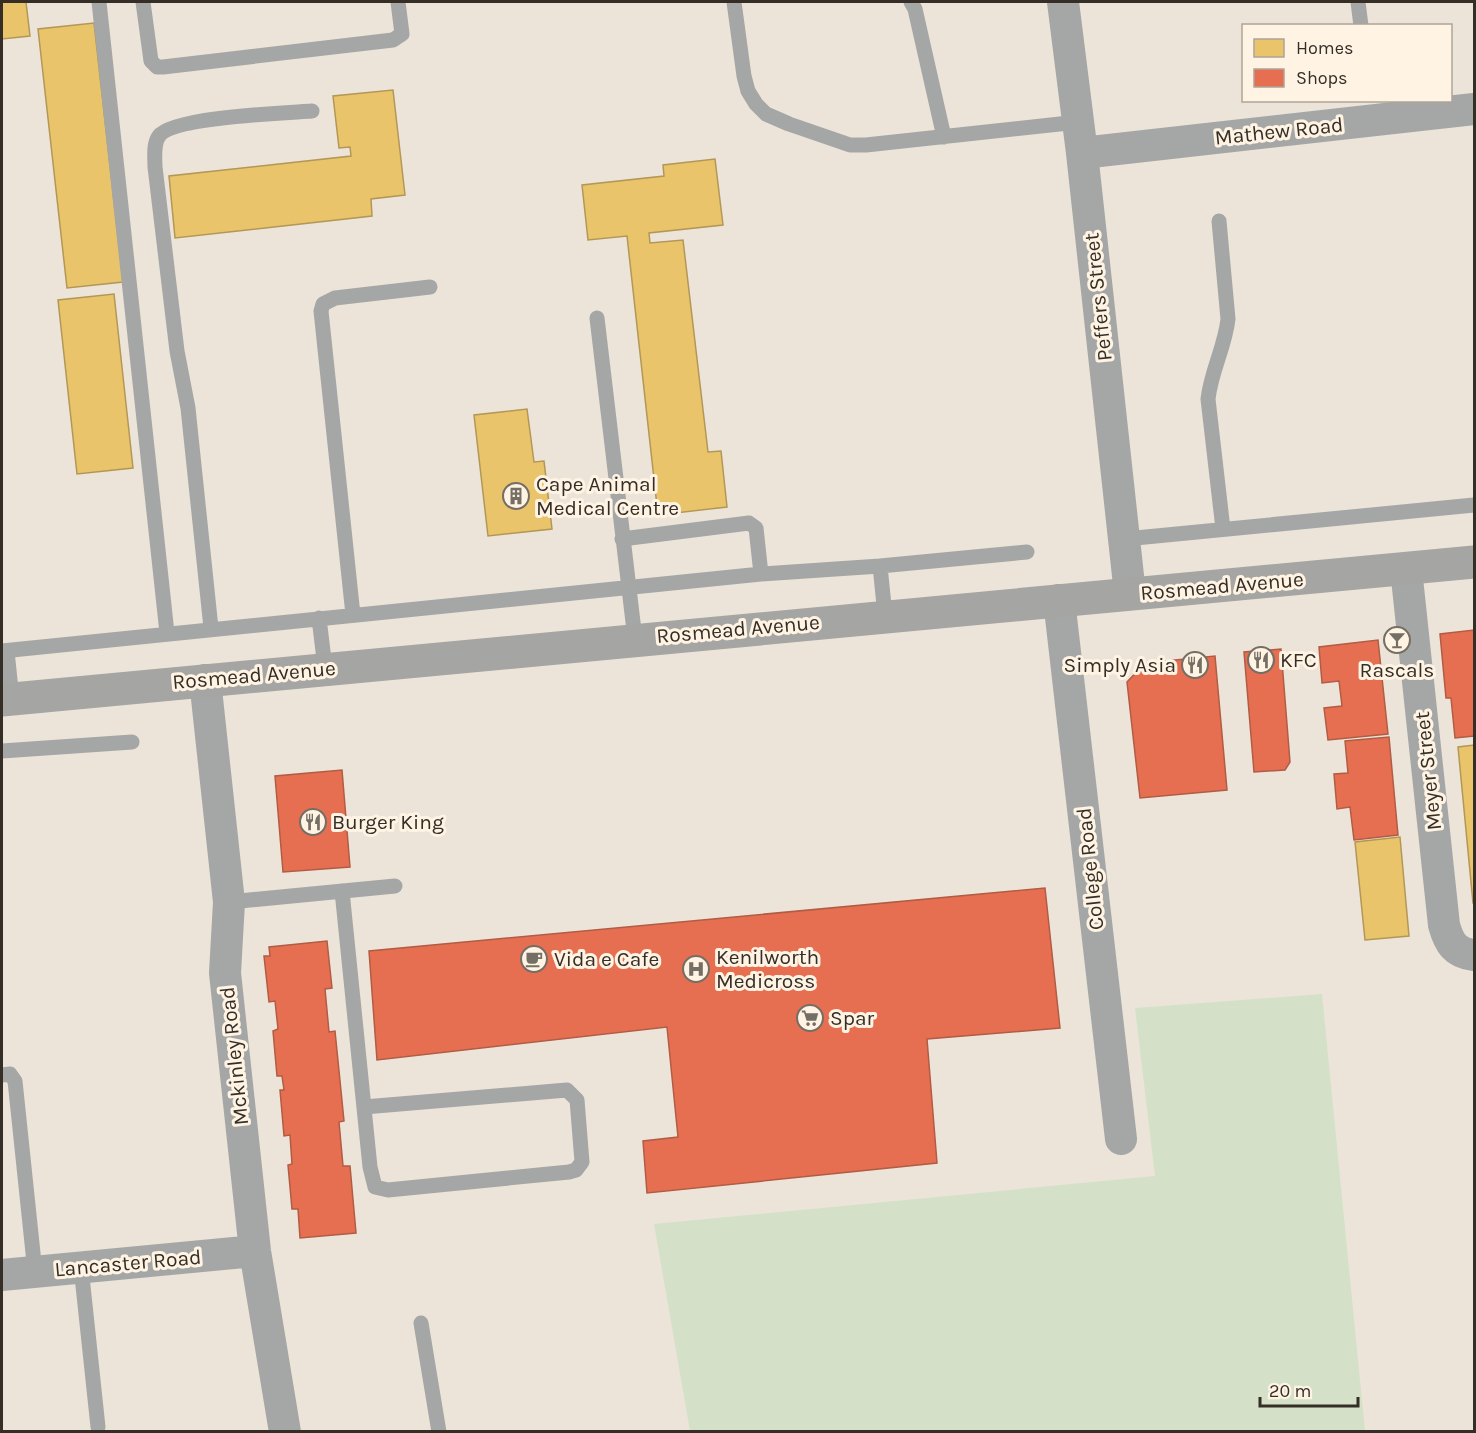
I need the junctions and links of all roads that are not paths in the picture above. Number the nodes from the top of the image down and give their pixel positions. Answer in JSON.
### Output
{"nodes":[{"id":1,"x":99,"y":2,"type":"edge"},
{"id":2,"x":143,"y":2,"type":"edge"},
{"id":3,"x":398,"y":2,"type":"edge"},
{"id":4,"x":734,"y":2,"type":"edge"},
{"id":5,"x":911,"y":2,"type":"edge"},
{"id":6,"x":1063,"y":2,"type":"edge"},
{"id":7,"x":1358,"y":2,"type":"edge"},
{"id":8,"x":1361,"y":24,"type":"edge"},
{"id":9,"x":1474,"y":109,"type":"edge"},
{"id":10,"x":312,"y":111,"type":"dead end"},
{"id":11,"x":1078,"y":122,"type":"junction"},
{"id":12,"x":944,"y":137,"type":"junction"},
{"id":13,"x":1083,"y":153,"type":"junction"},
{"id":14,"x":1219,"y":221,"type":"dead end"},
{"id":15,"x":430,"y":287,"type":"dead end"},
{"id":16,"x":597,"y":318,"type":"dead end"},
{"id":17,"x":1474,"y":505,"type":"edge"},
{"id":18,"x":1223,"y":530,"type":"junction"},
{"id":19,"x":622,"y":539,"type":"junction"},
{"id":20,"x":1125,"y":539,"type":"junction"},
{"id":21,"x":1027,"y":552,"type":"dead end"},
{"id":22,"x":1474,"y":562,"type":"edge"},
{"id":23,"x":880,"y":566,"type":"junction"},
{"id":24,"x":1406,"y":570,"type":"junction"},
{"id":25,"x":761,"y":574,"type":"junction"},
{"id":26,"x":629,"y":588,"type":"junction"},
{"id":27,"x":1130,"y":594,"type":"junction"},
{"id":28,"x":1059,"y":600,"type":"junction"},
{"id":29,"x":353,"y":615,"type":"junction"},
{"id":30,"x":885,"y":615,"type":"junction"},
{"id":31,"x":319,"y":618,"type":"junction"},
{"id":32,"x":211,"y":628,"type":"junction"},
{"id":33,"x":167,"y":633,"type":"junction"},
{"id":34,"x":635,"y":639,"type":"junction"},
{"id":35,"x":4,"y":651,"type":"edge"},
{"id":36,"x":325,"y":668,"type":"junction"},
{"id":37,"x":205,"y":680,"type":"junction"},
{"id":38,"x":7,"y":699,"type":"edge"},
{"id":39,"x":132,"y":742,"type":"dead end"},
{"id":40,"x":2,"y":751,"type":"edge"},
{"id":41,"x":395,"y":886,"type":"dead end"},
{"id":42,"x":342,"y":891,"type":"junction"},
{"id":43,"x":229,"y":902,"type":"junction"},
{"id":44,"x":1474,"y":955,"type":"edge"},
{"id":45,"x":2,"y":1075,"type":"edge"},
{"id":46,"x":364,"y":1107,"type":"junction"},
{"id":47,"x":1121,"y":1139,"type":"dead end"},
{"id":48,"x":255,"y":1251,"type":"junction"},
{"id":49,"x":81,"y":1267,"type":"junction"},
{"id":50,"x":35,"y":1272,"type":"junction"},
{"id":51,"x":2,"y":1275,"type":"edge"},
{"id":52,"x":421,"y":1323,"type":"dead end"},
{"id":53,"x":98,"y":1427,"type":"dead end"},
{"id":54,"x":285,"y":1431,"type":"edge"},
{"id":55,"x":440,"y":1431,"type":"edge"}],
"edges":[{"from":1,"to":33,"type":"lane"},
{"from":2,"to":3,"type":"lane"},
{"from":4,"to":12,"type":"lane"},
{"from":5,"to":12,"type":"lane"},
{"from":6,"to":11,"type":"street","name":"Peffers Street"},
{"from":7,"to":8,"type":"lane"},
{"from":9,"to":13,"type":"street","name":"Mathew Road"},
{"from":10,"to":32,"type":"lane"},
{"from":11,"to":12,"type":"lane"},
{"from":11,"to":13,"type":"street","name":"Peffers Street"},
{"from":13,"to":20,"type":"street","name":"Peffers Street"},
{"from":14,"to":18,"type":"lane"},
{"from":15,"to":29,"type":"lane"},
{"from":16,"to":19,"type":"lane"},
{"from":17,"to":18,"type":"lane"},
{"from":18,"to":20,"type":"lane"},
{"from":19,"to":25,"type":"lane"},
{"from":19,"to":26,"type":"lane"},
{"from":20,"to":27,"type":"street","name":"Peffers Street"},
{"from":21,"to":23,"type":"lane"},
{"from":22,"to":24,"type":"main road","name":"Rosmead Avenue"},
{"from":23,"to":25,"type":"lane"},
{"from":23,"to":30,"type":"lane"},
{"from":24,"to":27,"type":"main road","name":"Rosmead Avenue"},
{"from":24,"to":44,"type":"street","name":"Meyer Street"},
{"from":25,"to":26,"type":"lane"},
{"from":26,"to":29,"type":"lane"},
{"from":26,"to":34,"type":"lane"},
{"from":27,"to":28,"type":"main road","name":"Rosmead Avenue"},
{"from":28,"to":30,"type":"main road","name":"Rosmead Avenue"},
{"from":28,"to":47,"type":"street","name":"College Road"},
{"from":29,"to":31,"type":"lane"},
{"from":30,"to":34,"type":"main road","name":"Rosmead Avenue"},
{"from":31,"to":32,"type":"lane"},
{"from":31,"to":36,"type":"lane"},
{"from":32,"to":33,"type":"lane"},
{"from":33,"to":35,"type":"lane"},
{"from":34,"to":36,"type":"main road","name":"Rosmead Avenue"},
{"from":35,"to":38,"type":"lane"},
{"from":36,"to":37,"type":"main road","name":"Rosmead Avenue"},
{"from":37,"to":38,"type":"main road","name":"Rosmead Avenue"},
{"from":37,"to":43,"type":"street","name":"Mckinley Road"},
{"from":39,"to":40,"type":"lane"},
{"from":41,"to":42,"type":"lane"},
{"from":42,"to":43,"type":"lane"},
{"from":42,"to":46,"type":"lane"},
{"from":43,"to":48,"type":"street","name":"Mckinley Road"},
{"from":45,"to":50,"type":"lane"},
{"from":46,"to":46,"type":"lane"},
{"from":48,"to":49,"type":"street","name":"Lancaster Road"},
{"from":48,"to":54,"type":"street","name":"Mckinley Road"},
{"from":49,"to":50,"type":"street","name":"Lancaster Road"},
{"from":49,"to":53,"type":"lane"},
{"from":50,"to":51,"type":"street","name":"Lancaster Road"},
{"from":52,"to":55,"type":"lane"}]}
